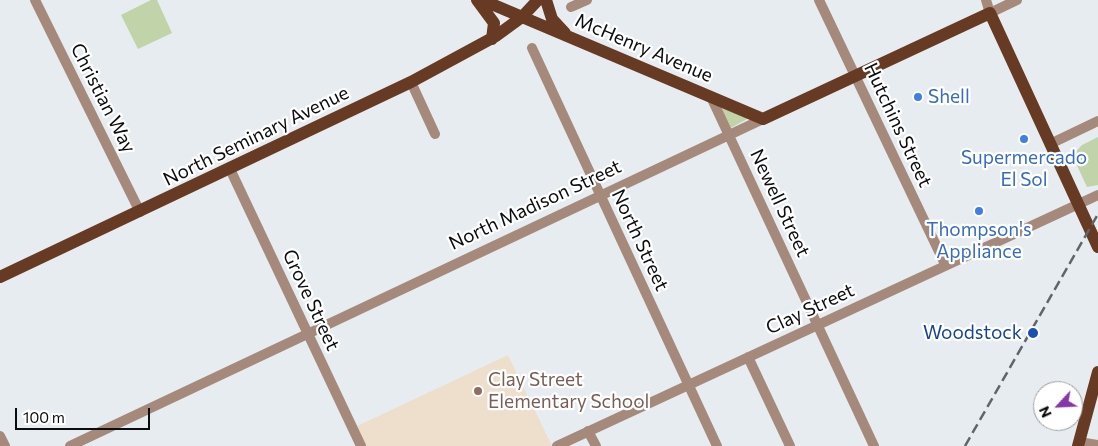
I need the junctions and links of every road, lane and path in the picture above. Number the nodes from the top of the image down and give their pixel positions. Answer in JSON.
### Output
{"nodes":[{"id":1,"x":35,"y":0,"type":"edge"},
{"id":2,"x":477,"y":0,"type":"edge"},
{"id":3,"x":482,"y":0,"type":"edge"},
{"id":4,"x":538,"y":0,"type":"edge"},
{"id":5,"x":546,"y":0,"type":"edge"},
{"id":6,"x":587,"y":0,"type":"edge"},
{"id":7,"x":819,"y":0,"type":"edge"},
{"id":8,"x":986,"y":0,"type":"edge"},
{"id":9,"x":1016,"y":0,"type":"edge"},
{"id":10,"x":571,"y":7,"type":"dead end"},
{"id":11,"x":990,"y":13,"type":"junction"},
{"id":12,"x":522,"y":18,"type":"junction"},
{"id":13,"x":568,"y":37,"type":"junction"},
{"id":14,"x":492,"y":39,"type":"junction"},
{"id":15,"x":532,"y":48,"type":"dead end"},
{"id":16,"x":855,"y":76,"type":"junction"},
{"id":17,"x":411,"y":82,"type":"junction"},
{"id":18,"x":711,"y":97,"type":"junction"},
{"id":19,"x":763,"y":119,"type":"junction"},
{"id":20,"x":1098,"y":121,"type":"edge"},
{"id":21,"x":436,"y":134,"type":"dead end"},
{"id":22,"x":728,"y":134,"type":"junction"},
{"id":23,"x":1050,"y":144,"type":"junction"},
{"id":24,"x":230,"y":169,"type":"junction"},
{"id":25,"x":600,"y":195,"type":"junction"},
{"id":26,"x":1098,"y":195,"type":"edge"},
{"id":27,"x":1078,"y":204,"type":"junction"},
{"id":28,"x":140,"y":212,"type":"junction"},
{"id":29,"x":1098,"y":247,"type":"edge"},
{"id":30,"x":945,"y":264,"type":"junction"},
{"id":31,"x":0,"y":277,"type":"edge"},
{"id":32,"x":818,"y":324,"type":"junction"},
{"id":33,"x":308,"y":334,"type":"junction"},
{"id":34,"x":748,"y":357,"type":"junction"},
{"id":35,"x":1098,"y":372,"type":"edge"},
{"id":36,"x":689,"y":385,"type":"junction"},
{"id":37,"x":588,"y":431,"type":"junction"},
{"id":38,"x":0,"y":436,"type":"edge"},
{"id":39,"x":1078,"y":444,"type":"edge"},
{"id":40,"x":1098,"y":445,"type":"edge"},
{"id":41,"x":4,"y":446,"type":"edge"},
{"id":42,"x":70,"y":446,"type":"edge"},
{"id":43,"x":362,"y":446,"type":"edge"},
{"id":44,"x":557,"y":446,"type":"edge"},
{"id":45,"x":596,"y":446,"type":"edge"},
{"id":46,"x":717,"y":446,"type":"edge"},
{"id":47,"x":790,"y":446,"type":"edge"},
{"id":48,"x":874,"y":446,"type":"edge"}],
"edges":[{"from":1,"to":28,"type":"street","name":"Christian Way"},
{"from":2,"to":14,"type":"main road"},
{"from":3,"to":12,"type":"main road","name":"McHenry Avenue"},
{"from":4,"to":12,"type":"main road","name":"North Seminary Avenue"},
{"from":5,"to":13,"type":"main road"},
{"from":6,"to":10,"type":"street"},
{"from":7,"to":16,"type":"street","name":"Hutchins Street"},
{"from":8,"to":11,"type":"street"},
{"from":9,"to":11,"type":"street","name":"North Madison Street"},
{"from":11,"to":16,"type":"main road","name":"North Madison Street"},
{"from":11,"to":23,"type":"main road"},
{"from":12,"to":13,"type":"main road","name":"McHenry Avenue"},
{"from":12,"to":14,"type":"main road","name":"North Seminary Avenue"},
{"from":13,"to":18,"type":"main road","name":"McHenry Avenue"},
{"from":14,"to":17,"type":"main road","name":"North Seminary Avenue"},
{"from":15,"to":25,"type":"street","name":"North Street"},
{"from":16,"to":19,"type":"main road","name":"North Madison Street"},
{"from":16,"to":30,"type":"street","name":"Hutchins Street"},
{"from":17,"to":21,"type":"street"},
{"from":17,"to":24,"type":"main road","name":"North Seminary Avenue"},
{"from":18,"to":19,"type":"main road","name":"McHenry Avenue"},
{"from":18,"to":22,"type":"street","name":"Newell Street"},
{"from":19,"to":22,"type":"street","name":"North Madison Street"},
{"from":20,"to":23,"type":"street"},
{"from":22,"to":25,"type":"street","name":"North Madison Street"},
{"from":22,"to":32,"type":"street","name":"Newell Street"},
{"from":23,"to":27,"type":"main road"},
{"from":24,"to":28,"type":"main road","name":"North Seminary Avenue"},
{"from":24,"to":33,"type":"street","name":"Grove Street"},
{"from":25,"to":33,"type":"street","name":"North Madison Street"},
{"from":25,"to":36,"type":"street","name":"North Street"},
{"from":26,"to":27,"type":"street","name":"Clay Street"},
{"from":27,"to":29,"type":"main road"},
{"from":27,"to":30,"type":"street","name":"Clay Street"},
{"from":28,"to":31,"type":"main road","name":"North Seminary Avenue"},
{"from":30,"to":32,"type":"street","name":"Clay Street"},
{"from":32,"to":34,"type":"street","name":"Clay Street"},
{"from":32,"to":48,"type":"street","name":"Newell Street"},
{"from":33,"to":42,"type":"street","name":"North Madison Street"},
{"from":33,"to":43,"type":"street","name":"Grove Street"},
{"from":34,"to":36,"type":"street","name":"Clay Street"},
{"from":34,"to":47,"type":"street"},
{"from":35,"to":39,"type":"main road"},
{"from":36,"to":37,"type":"street","name":"Clay Street"},
{"from":36,"to":46,"type":"street","name":"North Street"},
{"from":37,"to":44,"type":"street","name":"Clay Street"},
{"from":37,"to":45,"type":"street"},
{"from":38,"to":41,"type":"street"},
{"from":39,"to":40,"type":"street"}]}
